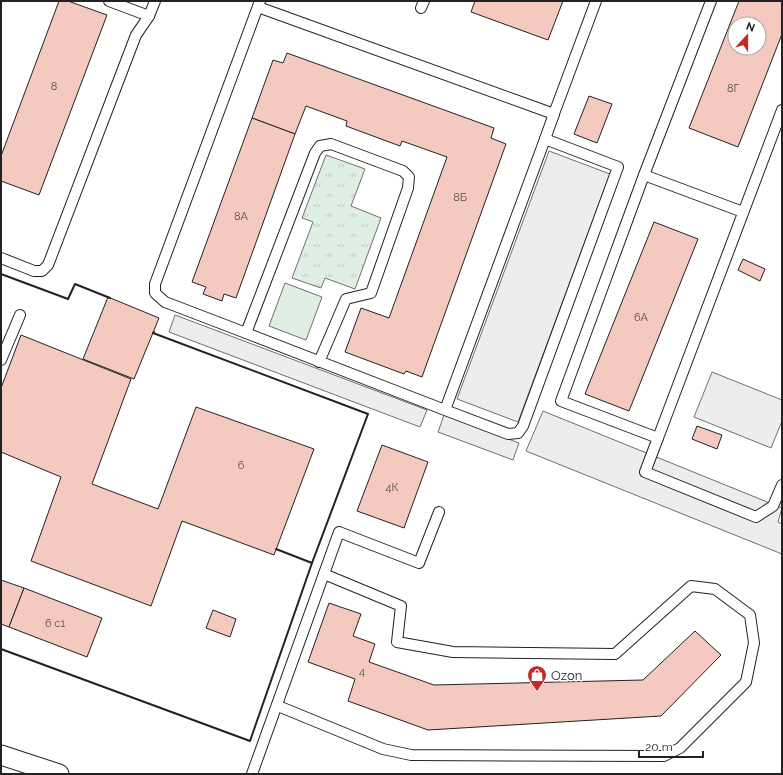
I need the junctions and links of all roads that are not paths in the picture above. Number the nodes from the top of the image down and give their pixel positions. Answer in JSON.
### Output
{"nodes":[{"id":1,"x":109,"y":1,"type":"edge"},
{"id":2,"x":155,"y":1,"type":"edge"},
{"id":3,"x":596,"y":1,"type":"edge"},
{"id":4,"x":711,"y":1,"type":"edge"},
{"id":5,"x":259,"y":4,"type":"edge"},
{"id":6,"x":149,"y":16,"type":"junction"},
{"id":7,"x":782,"y":110,"type":"edge"},
{"id":8,"x":554,"y":114,"type":"junction"},
{"id":9,"x":545,"y":139,"type":"junction"},
{"id":10,"x":644,"y":175,"type":"junction"},
{"id":11,"x":743,"y":212,"type":"junction"},
{"id":12,"x":1,"y":258,"type":"edge"},
{"id":13,"x":20,"y":315,"type":"dead end"},
{"id":14,"x":246,"y":333,"type":"junction"},
{"id":15,"x":1,"y":360,"type":"edge"},
{"id":16,"x":319,"y":362,"type":"junction"},
{"id":17,"x":445,"y":410,"type":"junction"},
{"id":18,"x":658,"y":438,"type":"junction"},
{"id":19,"x":782,"y":485,"type":"edge"},
{"id":20,"x":439,"y":512,"type":"dead end"},
{"id":21,"x":324,"y":574,"type":"junction"},
{"id":22,"x":278,"y":706,"type":"junction"},
{"id":23,"x":1,"y":755,"type":"edge"},
{"id":24,"x":59,"y":774,"type":"edge"},
{"id":25,"x":252,"y":774,"type":"edge"}],
"edges":[{"from":1,"to":6,"type":"lane"},
{"from":2,"to":6,"type":"lane"},
{"from":3,"to":8,"type":"lane"},
{"from":4,"to":10,"type":"lane"},
{"from":5,"to":8,"type":"lane"},
{"from":5,"to":14,"type":"lane"},
{"from":6,"to":12,"type":"lane"},
{"from":7,"to":11,"type":"lane"},
{"from":8,"to":9,"type":"lane"},
{"from":9,"to":17,"type":"lane"},
{"from":9,"to":17,"type":"lane"},
{"from":10,"to":11,"type":"lane"},
{"from":10,"to":18,"type":"lane"},
{"from":11,"to":18,"type":"lane"},
{"from":13,"to":15,"type":"lane"},
{"from":14,"to":16,"type":"lane"},
{"from":14,"to":16,"type":"lane"},
{"from":16,"to":17,"type":"lane"},
{"from":18,"to":19,"type":"lane"},
{"from":20,"to":21,"type":"lane"},
{"from":21,"to":22,"type":"lane"},
{"from":21,"to":22,"type":"lane"},
{"from":22,"to":25,"type":"lane"},
{"from":23,"to":24,"type":"street"}]}
